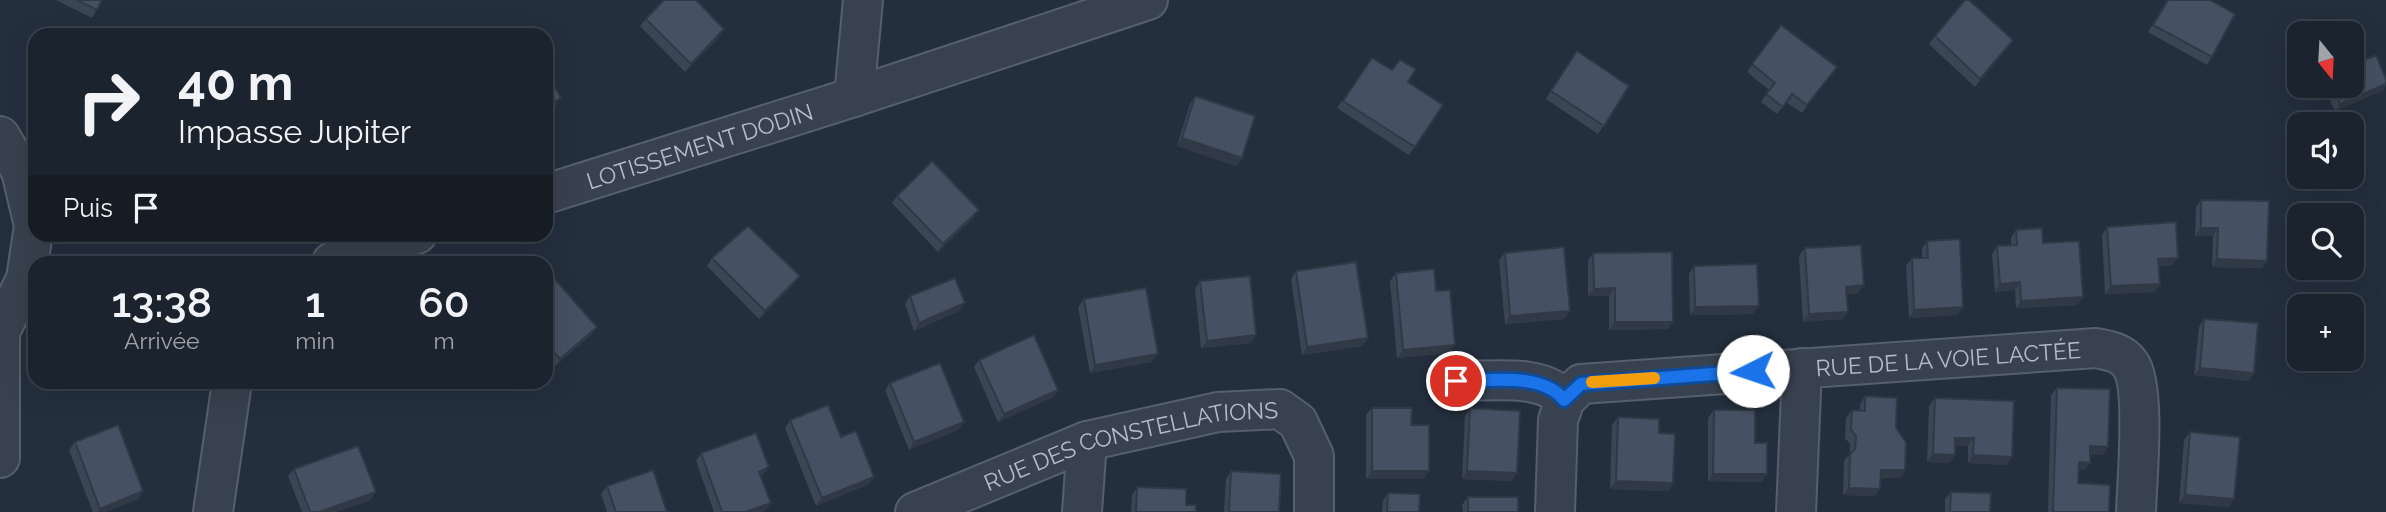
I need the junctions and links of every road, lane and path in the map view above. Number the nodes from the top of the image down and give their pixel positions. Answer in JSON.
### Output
{"nodes":[{"id":1,"x":863,"y":0,"type":"edge"},
{"id":2,"x":1148,"y":0,"type":"edge"},
{"id":3,"x":854,"y":97,"type":"junction"},
{"id":4,"x":0,"y":136,"type":"edge"},
{"id":5,"x":553,"y":192,"type":"edge"},
{"id":6,"x":28,"y":201,"type":"edge"},
{"id":7,"x":392,"y":242,"type":"edge"},
{"id":8,"x":350,"y":256,"type":"edge"},
{"id":9,"x":28,"y":266,"type":"edge"},
{"id":10,"x":1802,"y":368,"type":"junction"},
{"id":11,"x":1456,"y":381,"type":"dead end"},
{"id":12,"x":231,"y":389,"type":"edge"},
{"id":13,"x":1564,"y":400,"type":"junction"},
{"id":14,"x":1087,"y":441,"type":"junction"},
{"id":15,"x":0,"y":458,"type":"edge"},
{"id":16,"x":213,"y":512,"type":"edge"},
{"id":17,"x":915,"y":512,"type":"edge"},
{"id":18,"x":1082,"y":512,"type":"edge"},
{"id":19,"x":1314,"y":512,"type":"edge"},
{"id":20,"x":1555,"y":512,"type":"edge"},
{"id":21,"x":1796,"y":512,"type":"edge"},
{"id":22,"x":2136,"y":512,"type":"edge"}],
"edges":[{"from":1,"to":3,"type":"street"},
{"from":2,"to":3,"type":"street","name":"LOTISSEMENT DODIN"},
{"from":3,"to":5,"type":"street","name":"LOTISSEMENT DODIN"},
{"from":4,"to":6,"type":"street"},
{"from":7,"to":8,"type":"street"},
{"from":9,"to":15,"type":"street"},
{"from":10,"to":13,"type":"street","name":"RUE DE LA VOIE LACTÉE"},
{"from":10,"to":21,"type":"street"},
{"from":10,"to":22,"type":"street","name":"RUE DE LA VOIE LACTÉE"},
{"from":11,"to":13,"type":"street"},
{"from":12,"to":16,"type":"street"},
{"from":13,"to":20,"type":"street"},
{"from":14,"to":17,"type":"street","name":"RUE DES CONSTELLATIONS"},
{"from":14,"to":18,"type":"street"},
{"from":14,"to":19,"type":"street","name":"RUE DES CONSTELLATIONS"}]}
